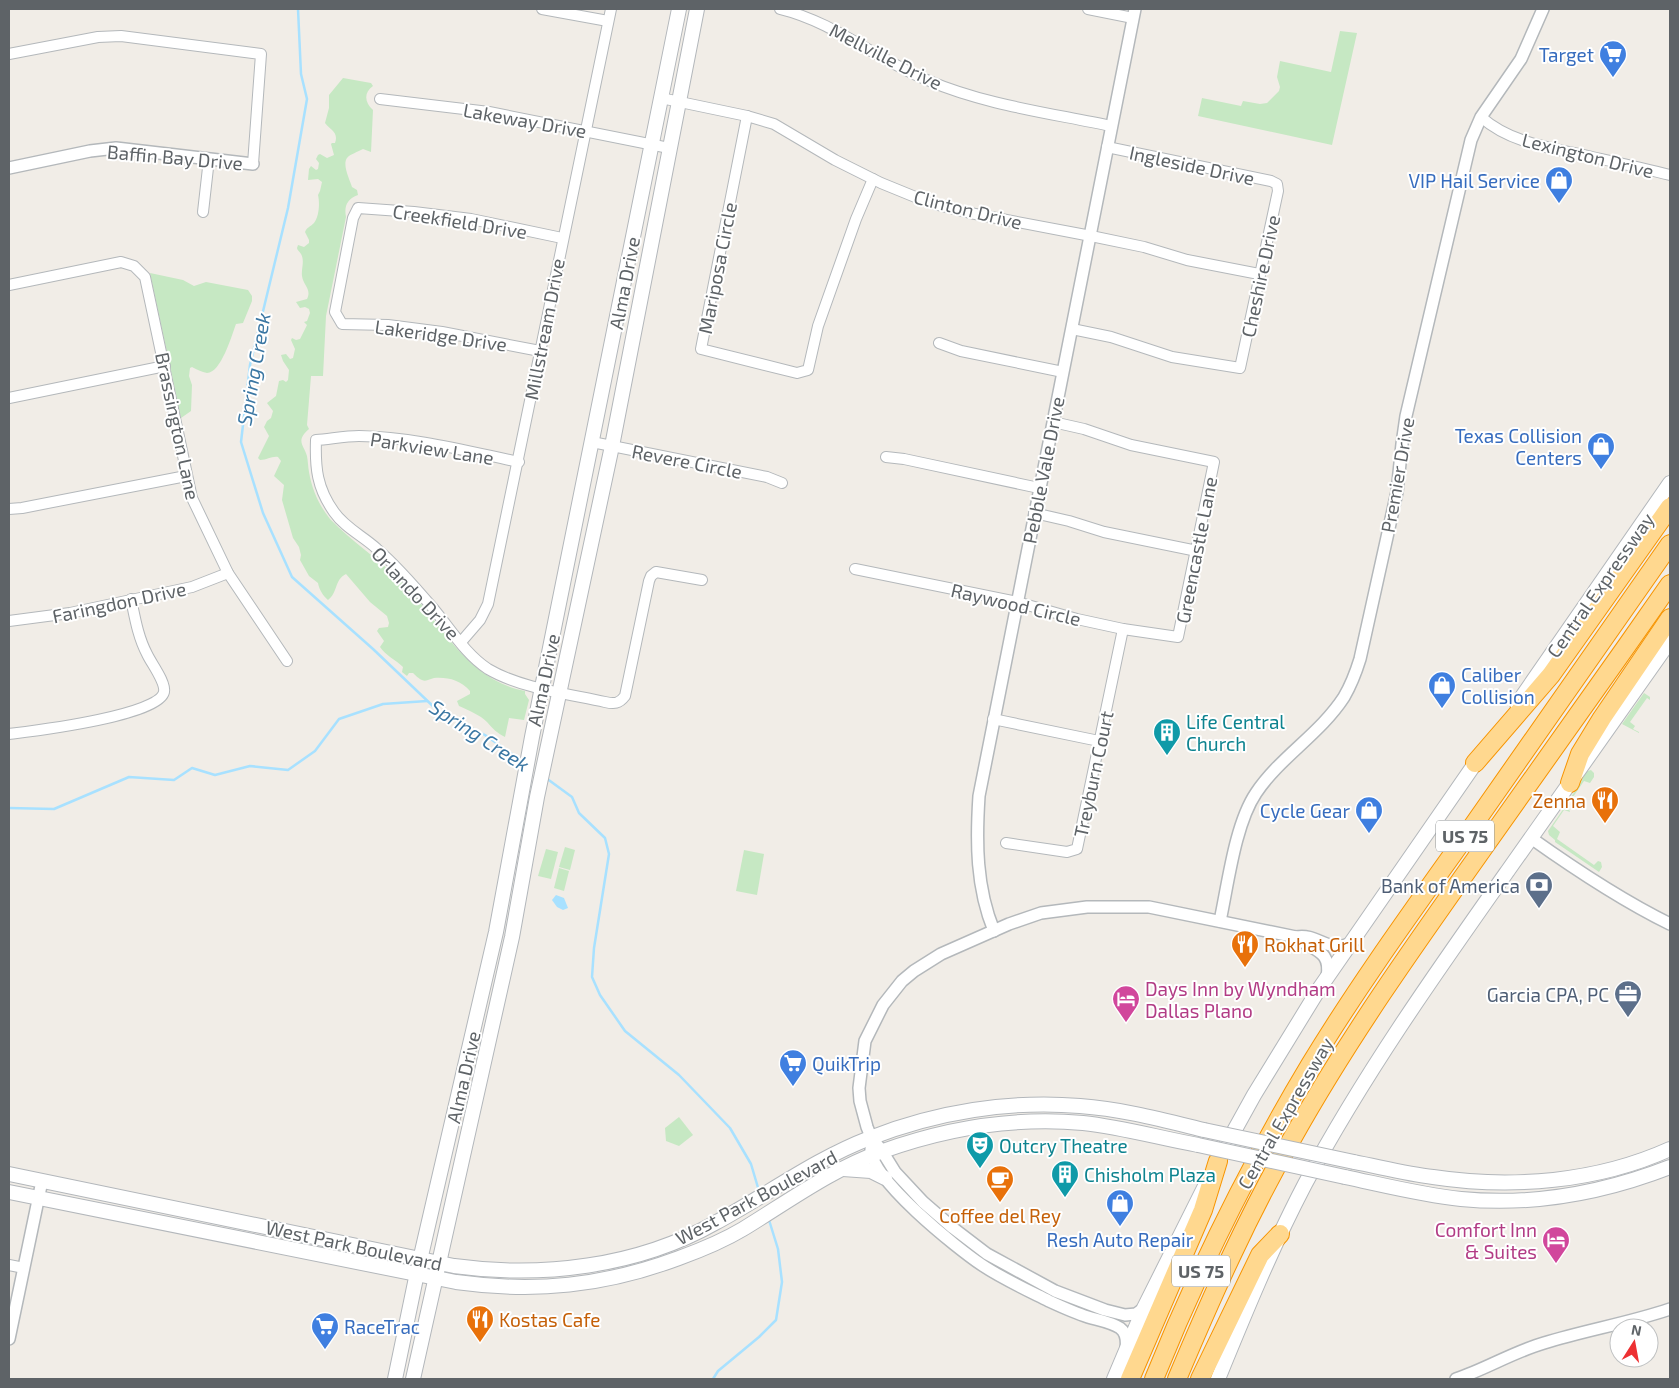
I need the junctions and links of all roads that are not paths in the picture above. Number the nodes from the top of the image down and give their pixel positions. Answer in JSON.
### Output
{"nodes":[{"id":1,"x":542,"y":9,"type":"edge"},
{"id":2,"x":611,"y":9,"type":"edge"},
{"id":3,"x":679,"y":9,"type":"edge"},
{"id":4,"x":696,"y":9,"type":"edge"},
{"id":5,"x":780,"y":9,"type":"edge"},
{"id":6,"x":1088,"y":9,"type":"edge"},
{"id":7,"x":1543,"y":9,"type":"edge"},
{"id":8,"x":1134,"y":13,"type":"edge"},
{"id":9,"x":608,"y":21,"type":"junction"},
{"id":10,"x":9,"y":54,"type":"edge"},
{"id":11,"x":660,"y":98,"type":"junction"},
{"id":12,"x":380,"y":99,"type":"dead end"},
{"id":13,"x":678,"y":101,"type":"junction"},
{"id":14,"x":746,"y":116,"type":"junction"},
{"id":15,"x":1481,"y":117,"type":"junction"},
{"id":16,"x":1111,"y":126,"type":"junction"},
{"id":17,"x":584,"y":130,"type":"junction"},
{"id":18,"x":651,"y":144,"type":"junction"},
{"id":19,"x":1107,"y":147,"type":"junction"},
{"id":20,"x":669,"y":148,"type":"junction"},
{"id":21,"x":209,"y":159,"type":"junction"},
{"id":22,"x":253,"y":164,"type":"joint"},
{"id":23,"x":9,"y":168,"type":"edge"},
{"id":24,"x":1670,"y":174,"type":"edge"},
{"id":25,"x":873,"y":179,"type":"junction"},
{"id":26,"x":1277,"y":184,"type":"joint"},
{"id":27,"x":203,"y":212,"type":"dead end"},
{"id":28,"x":1090,"y":236,"type":"junction"},
{"id":29,"x":562,"y":238,"type":"junction"},
{"id":30,"x":1260,"y":274,"type":"junction"},
{"id":31,"x":9,"y":285,"type":"edge"},
{"id":32,"x":342,"y":324,"type":"joint"},
{"id":33,"x":1072,"y":329,"type":"junction"},
{"id":34,"x":939,"y":343,"type":"dead end"},
{"id":35,"x":540,"y":351,"type":"junction"},
{"id":36,"x":165,"y":366,"type":"junction"},
{"id":37,"x":1063,"y":372,"type":"junction"},
{"id":38,"x":9,"y":398,"type":"edge"},
{"id":39,"x":1053,"y":422,"type":"junction"},
{"id":40,"x":316,"y":440,"type":"joint"},
{"id":41,"x":592,"y":442,"type":"junction"},
{"id":42,"x":612,"y":446,"type":"junction"},
{"id":43,"x":886,"y":457,"type":"dead end"},
{"id":44,"x":518,"y":462,"type":"junction"},
{"id":45,"x":186,"y":476,"type":"junction"},
{"id":46,"x":782,"y":483,"type":"dead end"},
{"id":47,"x":1670,"y":483,"type":"edge"},
{"id":48,"x":1040,"y":488,"type":"junction"},
{"id":49,"x":1670,"y":508,"type":"edge"},
{"id":50,"x":9,"y":509,"type":"edge"},
{"id":51,"x":1034,"y":513,"type":"junction"},
{"id":52,"x":1670,"y":544,"type":"edge"},
{"id":53,"x":1197,"y":551,"type":"junction"},
{"id":54,"x":855,"y":569,"type":"dead end"},
{"id":55,"x":228,"y":574,"type":"junction"},
{"id":56,"x":702,"y":580,"type":"dead end"},
{"id":57,"x":1670,"y":584,"type":"edge"},
{"id":58,"x":131,"y":599,"type":"junction"},
{"id":59,"x":1017,"y":602,"type":"junction"},
{"id":60,"x":1670,"y":618,"type":"edge"},
{"id":61,"x":9,"y":621,"type":"edge"},
{"id":62,"x":1123,"y":629,"type":"junction"},
{"id":63,"x":1178,"y":637,"type":"joint"},
{"id":64,"x":1670,"y":641,"type":"edge"},
{"id":65,"x":461,"y":642,"type":"junction"},
{"id":66,"x":287,"y":661,"type":"dead end"},
{"id":67,"x":542,"y":688,"type":"junction"},
{"id":68,"x":559,"y":692,"type":"junction"},
{"id":69,"x":993,"y":719,"type":"junction"},
{"id":70,"x":9,"y":734,"type":"edge"},
{"id":71,"x":1099,"y":741,"type":"junction"},
{"id":72,"x":1475,"y":764,"type":"junction"},
{"id":73,"x":1570,"y":783,"type":"junction"},
{"id":74,"x":1531,"y":838,"type":"junction"},
{"id":75,"x":1006,"y":843,"type":"dead end"},
{"id":76,"x":505,"y":881,"type":"junction"},
{"id":77,"x":522,"y":884,"type":"junction"},
{"id":78,"x":1220,"y":921,"type":"junction"},
{"id":79,"x":1670,"y":924,"type":"edge"},
{"id":80,"x":994,"y":931,"type":"junction"},
{"id":81,"x":1296,"y":937,"type":"junction"},
{"id":82,"x":1351,"y":942,"type":"junction"},
{"id":83,"x":1327,"y":977,"type":"junction"},
{"id":84,"x":462,"y":1082,"type":"junction"},
{"id":85,"x":479,"y":1084,"type":"junction"},
{"id":86,"x":871,"y":1137,"type":"junction"},
{"id":87,"x":1670,"y":1149,"type":"edge"},
{"id":88,"x":876,"y":1153,"type":"junction"},
{"id":89,"x":1218,"y":1161,"type":"junction"},
{"id":90,"x":1670,"y":1167,"type":"edge"},
{"id":91,"x":843,"y":1169,"type":"junction"},
{"id":92,"x":9,"y":1174,"type":"edge"},
{"id":93,"x":1573,"y":1177,"type":"junction"},
{"id":94,"x":885,"y":1178,"type":"junction"},
{"id":95,"x":42,"y":1181,"type":"junction"},
{"id":96,"x":9,"y":1192,"type":"edge"},
{"id":97,"x":1578,"y":1195,"type":"junction"},
{"id":98,"x":38,"y":1198,"type":"junction"},
{"id":99,"x":949,"y":1232,"type":"junction"},
{"id":100,"x":1280,"y":1234,"type":"junction"},
{"id":101,"x":674,"y":1242,"type":"junction"},
{"id":102,"x":678,"y":1258,"type":"junction"},
{"id":103,"x":422,"y":1259,"type":"junction"},
{"id":104,"x":439,"y":1263,"type":"junction"},
{"id":105,"x":9,"y":1265,"type":"edge"},
{"id":106,"x":24,"y":1268,"type":"junction"},
{"id":107,"x":418,"y":1274,"type":"junction"},
{"id":108,"x":436,"y":1278,"type":"junction"},
{"id":109,"x":1052,"y":1296,"type":"junction"},
{"id":110,"x":1144,"y":1308,"type":"junction"},
{"id":111,"x":1670,"y":1309,"type":"edge"},
{"id":112,"x":9,"y":1339,"type":"edge"},
{"id":113,"x":1126,"y":1349,"type":"junction"},
{"id":114,"x":1468,"y":1377,"type":"edge"},
{"id":115,"x":395,"y":1379,"type":"edge"},
{"id":116,"x":413,"y":1379,"type":"edge"},
{"id":117,"x":1114,"y":1379,"type":"edge"},
{"id":118,"x":1130,"y":1379,"type":"edge"},
{"id":119,"x":1154,"y":1379,"type":"edge"},
{"id":120,"x":1177,"y":1379,"type":"edge"},
{"id":121,"x":1200,"y":1379,"type":"edge"},
{"id":122,"x":1218,"y":1379,"type":"edge"},
{"id":123,"x":1456,"y":1379,"type":"edge"}],
"edges":[{"from":1,"to":9,"type":"street"},
{"from":2,"to":9,"type":"street","name":"Millstream Drive"},
{"from":3,"to":11,"type":"main road","name":"Alma Drive"},
{"from":4,"to":13,"type":"main road","name":"Alma Drive"},
{"from":5,"to":16,"type":"street","name":"Mellville Drive"},
{"from":6,"to":8,"type":"street"},
{"from":7,"to":15,"type":"street","name":"Premier Drive"},
{"from":8,"to":16,"type":"street","name":"Pebble Vale Drive"},
{"from":9,"to":17,"type":"street","name":"Millstream Drive"},
{"from":10,"to":22,"type":"street"},
{"from":11,"to":13,"type":"street","name":"Clinton Drive"},
{"from":11,"to":18,"type":"main road","name":"Alma Drive"},
{"from":12,"to":17,"type":"street","name":"Lakeway Drive"},
{"from":13,"to":14,"type":"street","name":"Clinton Drive"},
{"from":13,"to":20,"type":"main road","name":"Alma Drive"},
{"from":14,"to":25,"type":"street","name":"Clinton Drive"},
{"from":14,"to":25,"type":"street","name":"Mariposa Circle"},
{"from":15,"to":24,"type":"street","name":"Lexington Drive"},
{"from":15,"to":78,"type":"street","name":"Premier Drive"},
{"from":16,"to":19,"type":"street","name":"Pebble Vale Drive"},
{"from":17,"to":18,"type":"street","name":"Lakeway Drive"},
{"from":17,"to":29,"type":"street","name":"Millstream Drive"},
{"from":18,"to":20,"type":"street","name":"Lakeway Drive"},
{"from":18,"to":41,"type":"main road","name":"Alma Drive"},
{"from":19,"to":26,"type":"street","name":"Ingleside Drive"},
{"from":19,"to":28,"type":"street","name":"Pebble Vale Drive"},
{"from":20,"to":42,"type":"main road","name":"Alma Drive"},
{"from":21,"to":22,"type":"street","name":"Baffin Bay Drive"},
{"from":21,"to":23,"type":"street","name":"Baffin Bay Drive"},
{"from":21,"to":27,"type":"street"},
{"from":25,"to":28,"type":"street","name":"Clinton Drive"},
{"from":26,"to":30,"type":"street","name":"Cheshire Drive"},
{"from":28,"to":30,"type":"street","name":"Clinton Drive"},
{"from":28,"to":33,"type":"street","name":"Pebble Vale Drive"},
{"from":29,"to":32,"type":"street","name":"Creekfield Drive"},
{"from":29,"to":35,"type":"street","name":"Millstream Drive"},
{"from":30,"to":33,"type":"street","name":"Cheshire Drive"},
{"from":31,"to":36,"type":"street","name":"Brassington Lane"},
{"from":32,"to":35,"type":"street","name":"Lakeridge Drive"},
{"from":33,"to":37,"type":"street","name":"Pebble Vale Drive"},
{"from":34,"to":37,"type":"street"},
{"from":35,"to":44,"type":"street","name":"Millstream Drive"},
{"from":36,"to":38,"type":"street"},
{"from":36,"to":45,"type":"street","name":"Brassington Lane"},
{"from":37,"to":39,"type":"street","name":"Pebble Vale Drive"},
{"from":39,"to":48,"type":"street","name":"Pebble Vale Drive"},
{"from":39,"to":53,"type":"street","name":"Greencastle Lane"},
{"from":40,"to":44,"type":"street","name":"Parkview Lane"},
{"from":40,"to":65,"type":"street","name":"Orlando Drive"},
{"from":41,"to":42,"type":"street","name":"Revere Circle"},
{"from":41,"to":67,"type":"main road","name":"Alma Drive"},
{"from":42,"to":46,"type":"street","name":"Revere Circle"},
{"from":42,"to":68,"type":"main road","name":"Alma Drive"},
{"from":43,"to":48,"type":"street"},
{"from":44,"to":65,"type":"street","name":"Millstream Drive"},
{"from":45,"to":50,"type":"street"},
{"from":45,"to":55,"type":"street","name":"Brassington Lane"},
{"from":47,"to":72,"type":"main road","name":"Central Expressway"},
{"from":48,"to":51,"type":"street","name":"Pebble Vale Drive"},
{"from":49,"to":72,"type":"highway"},
{"from":51,"to":53,"type":"street"},
{"from":51,"to":59,"type":"street","name":"Pebble Vale Drive"},
{"from":52,"to":119,"type":"highway","name":"Central Expressway","number":"US 75"},
{"from":53,"to":63,"type":"street","name":"Greencastle Lane"},
{"from":54,"to":59,"type":"street","name":"Raywood Circle"},
{"from":55,"to":58,"type":"street","name":"Faringdon Drive"},
{"from":55,"to":66,"type":"street","name":"Brassington Lane"},
{"from":56,"to":68,"type":"street","name":"Orlando Drive"},
{"from":57,"to":120,"type":"highway","name":"Central Expressway","number":"US 75"},
{"from":58,"to":61,"type":"street","name":"Faringdon Drive"},
{"from":58,"to":70,"type":"street"},
{"from":59,"to":62,"type":"street","name":"Raywood Circle"},
{"from":59,"to":69,"type":"street","name":"Pebble Vale Drive"},
{"from":60,"to":73,"type":"highway"},
{"from":62,"to":63,"type":"street","name":"Raywood Circle"},
{"from":62,"to":71,"type":"street","name":"Treyburn Court"},
{"from":64,"to":73,"type":"main road"},
{"from":65,"to":67,"type":"street","name":"Orlando Drive"},
{"from":67,"to":68,"type":"street","name":"Orlando Drive"},
{"from":67,"to":76,"type":"main road","name":"Alma Drive"},
{"from":68,"to":77,"type":"main road","name":"Alma Drive"},
{"from":69,"to":71,"type":"street"},
{"from":69,"to":80,"type":"street","name":"Pebble Vale Drive"},
{"from":71,"to":75,"type":"street","name":"Treyburn Court"},
{"from":72,"to":82,"type":"main road","name":"Central Expressway"},
{"from":73,"to":74,"type":"main road"},
{"from":74,"to":79,"type":"street"},
{"from":74,"to":100,"type":"main road"},
{"from":76,"to":77,"type":"main road"},
{"from":76,"to":84,"type":"main road","name":"Alma Drive"},
{"from":77,"to":85,"type":"main road","name":"Alma Drive"},
{"from":78,"to":80,"type":"street"},
{"from":78,"to":81,"type":"street"},
{"from":80,"to":86,"type":"street"},
{"from":81,"to":82,"type":"street"},
{"from":81,"to":83,"type":"street"},
{"from":82,"to":83,"type":"main road","name":"Central Expressway"},
{"from":83,"to":89,"type":"main road","name":"Central Expressway"},
{"from":84,"to":85,"type":"main road"},
{"from":84,"to":103,"type":"main road","name":"Alma Drive"},
{"from":85,"to":104,"type":"main road","name":"Alma Drive"},
{"from":86,"to":88,"type":"street"},
{"from":86,"to":93,"type":"main road","name":"West Park Boulevard","bridge":true},
{"from":86,"to":101,"type":"main road","name":"West Park Boulevard"},
{"from":87,"to":93,"type":"main road","name":"West Park Boulevard"},
{"from":88,"to":91,"type":"main road","name":"West Park Boulevard"},
{"from":88,"to":94,"type":"street"},
{"from":88,"to":97,"type":"main road","name":"West Park Boulevard","bridge":true},
{"from":88,"to":99,"type":"street"},
{"from":89,"to":110,"type":"main road","name":"Central Expressway"},
{"from":89,"to":118,"type":"highway"},
{"from":90,"to":97,"type":"main road","name":"West Park Boulevard"},
{"from":91,"to":94,"type":"main road"},
{"from":91,"to":102,"type":"main road","name":"West Park Boulevard"},
{"from":92,"to":95,"type":"main road","name":"West Park Boulevard"},
{"from":93,"to":97,"type":"main road"},
{"from":94,"to":99,"type":"street"},
{"from":95,"to":98,"type":"street"},
{"from":95,"to":103,"type":"main road","name":"West Park Boulevard"},
{"from":96,"to":98,"type":"main road","name":"West Park Boulevard"},
{"from":98,"to":106,"type":"street"},
{"from":98,"to":107,"type":"main road","name":"West Park Boulevard"},
{"from":99,"to":109,"type":"street"},
{"from":100,"to":121,"type":"highway"},
{"from":100,"to":122,"type":"main road"},
{"from":101,"to":102,"type":"main road"},
{"from":101,"to":104,"type":"main road","name":"West Park Boulevard"},
{"from":102,"to":108,"type":"main road","name":"West Park Boulevard"},
{"from":103,"to":104,"type":"main road","name":"West Park Boulevard"},
{"from":103,"to":107,"type":"main road","name":"Alma Drive"},
{"from":104,"to":108,"type":"main road","name":"Alma Drive"},
{"from":105,"to":106,"type":"street"},
{"from":106,"to":112,"type":"street"},
{"from":107,"to":108,"type":"main road","name":"West Park Boulevard"},
{"from":107,"to":115,"type":"main road","name":"Alma Drive"},
{"from":108,"to":116,"type":"main road","name":"Alma Drive"},
{"from":109,"to":110,"type":"street"},
{"from":109,"to":113,"type":"street"},
{"from":110,"to":113,"type":"main road","name":"Central Expressway"},
{"from":111,"to":114,"type":"street"},
{"from":113,"to":117,"type":"main road","name":"Central Expressway"},
{"from":114,"to":123,"type":"street"}]}
